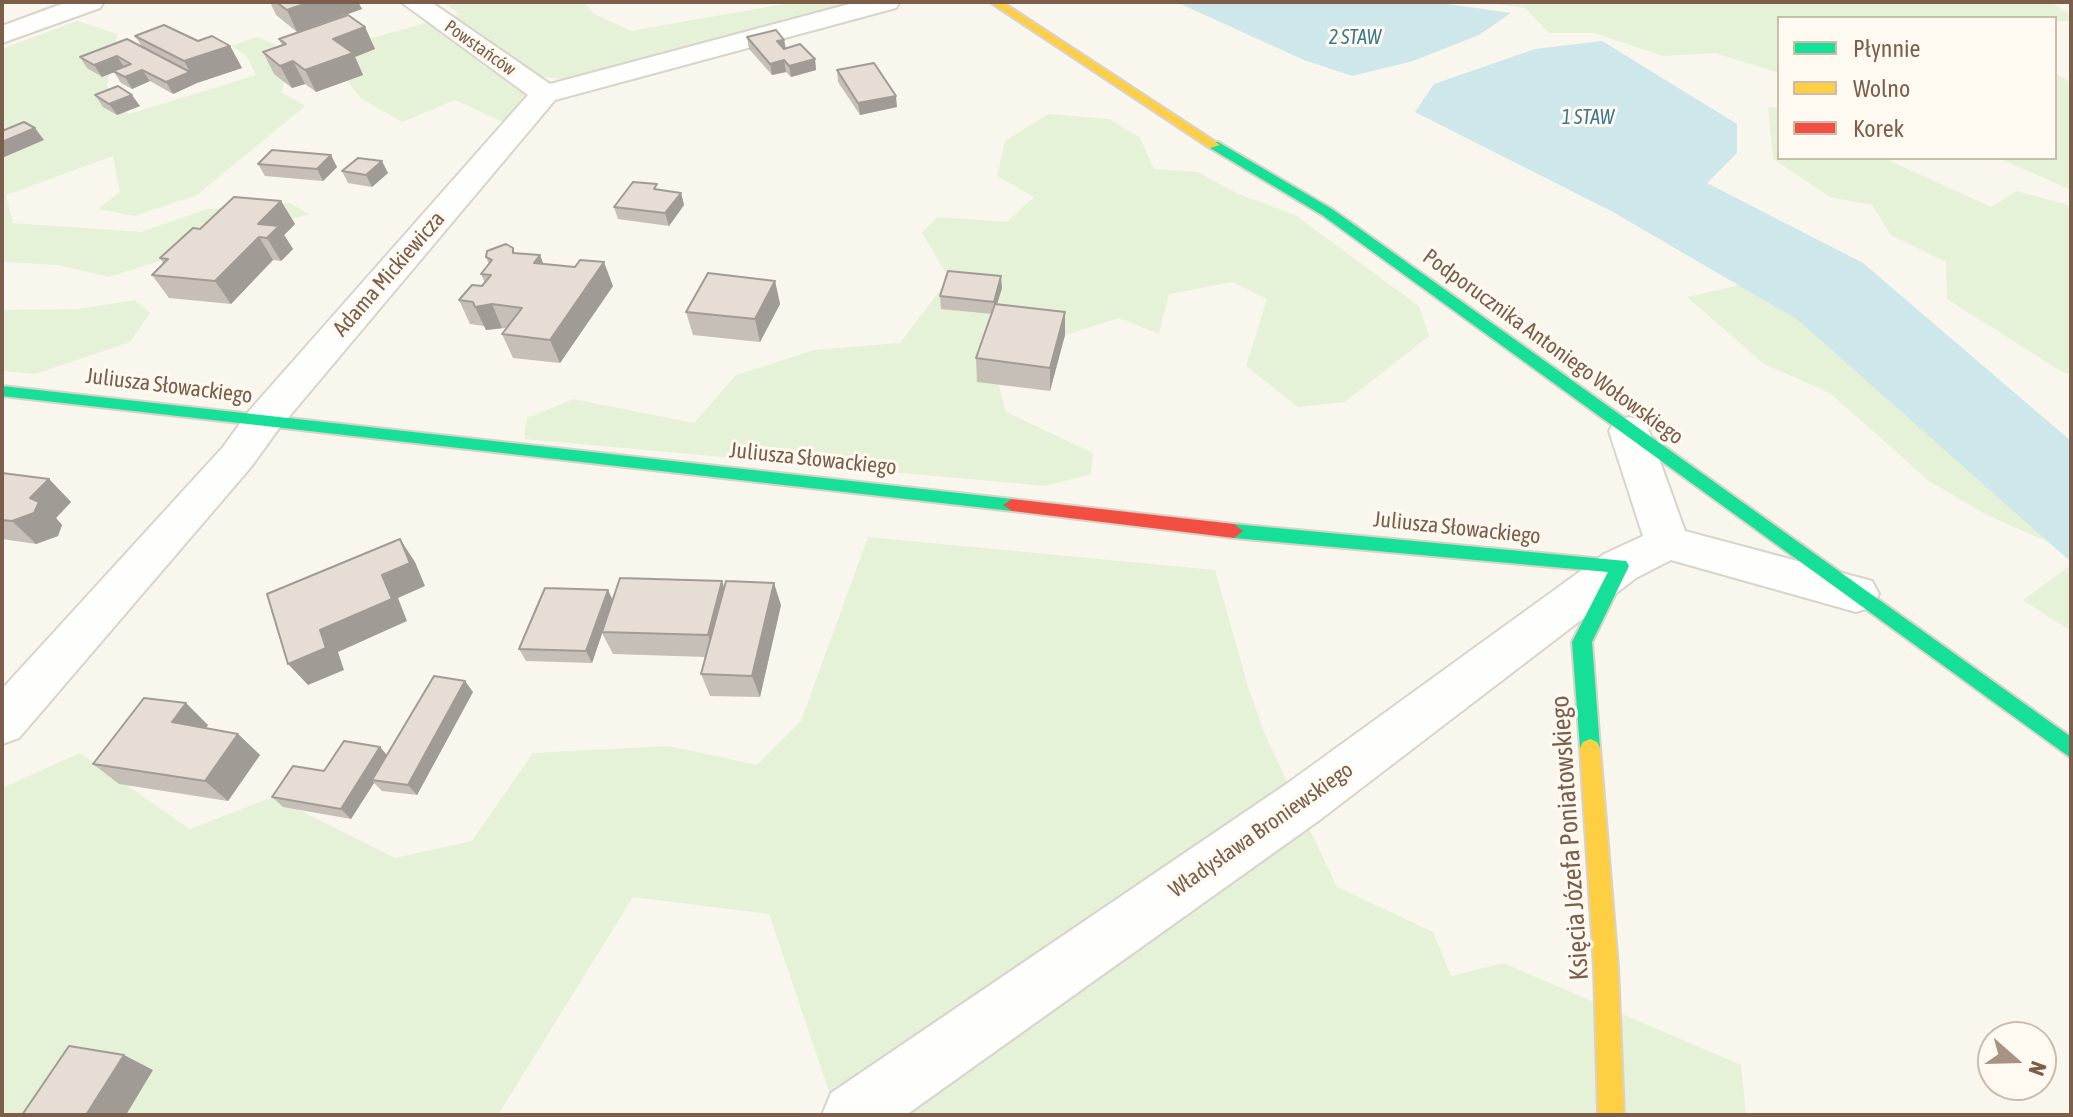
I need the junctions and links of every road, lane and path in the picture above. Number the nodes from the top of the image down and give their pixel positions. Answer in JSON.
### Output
{"nodes":[{"id":1,"x":91,"y":2,"type":"edge"},
{"id":2,"x":414,"y":2,"type":"edge"},
{"id":3,"x":887,"y":2,"type":"edge"},
{"id":4,"x":995,"y":2,"type":"edge"},
{"id":5,"x":49,"y":8,"type":"edge"},
{"id":6,"x":2,"y":35,"type":"edge"},
{"id":7,"x":545,"y":94,"type":"junction"},
{"id":8,"x":2,"y":391,"type":"edge"},
{"id":9,"x":263,"y":421,"type":"junction"},
{"id":10,"x":1629,"y":431,"type":"junction"},
{"id":11,"x":1667,"y":543,"type":"junction"},
{"id":12,"x":1620,"y":566,"type":"junction"},
{"id":13,"x":1856,"y":594,"type":"junction"},
{"id":14,"x":2,"y":723,"type":"edge"},
{"id":15,"x":2071,"y":749,"type":"edge"},
{"id":16,"x":853,"y":1115,"type":"edge"},
{"id":17,"x":1611,"y":1115,"type":"edge"}],
"edges":[{"from":1,"to":5,"type":"street"},
{"from":2,"to":7,"type":"street","name":"Powstańców"},
{"from":3,"to":7,"type":"street"},
{"from":4,"to":10,"type":"street","name":"Podporucznika Antoniego Wołowskiego"},
{"from":5,"to":6,"type":"street"},
{"from":7,"to":9,"type":"street","name":"Adama Mickiewicza"},
{"from":8,"to":9,"type":"street","name":"Juliusza Słowackiego"},
{"from":9,"to":12,"type":"street","name":"Juliusza Słowackiego"},
{"from":9,"to":14,"type":"street","name":"Adama Mickiewicza"},
{"from":10,"to":11,"type":"street"},
{"from":10,"to":13,"type":"street","name":"Podporucznika Antoniego Wołowskiego"},
{"from":11,"to":12,"type":"street","name":"Władysława Broniewskiego"},
{"from":11,"to":13,"type":"street"},
{"from":12,"to":16,"type":"street","name":"Władysława Broniewskiego"},
{"from":12,"to":17,"type":"street","name":"Księcia Józefa Poniatowskiego"},
{"from":13,"to":15,"type":"street","name":"Podporucznika Antoniego Wołowskiego"}]}
